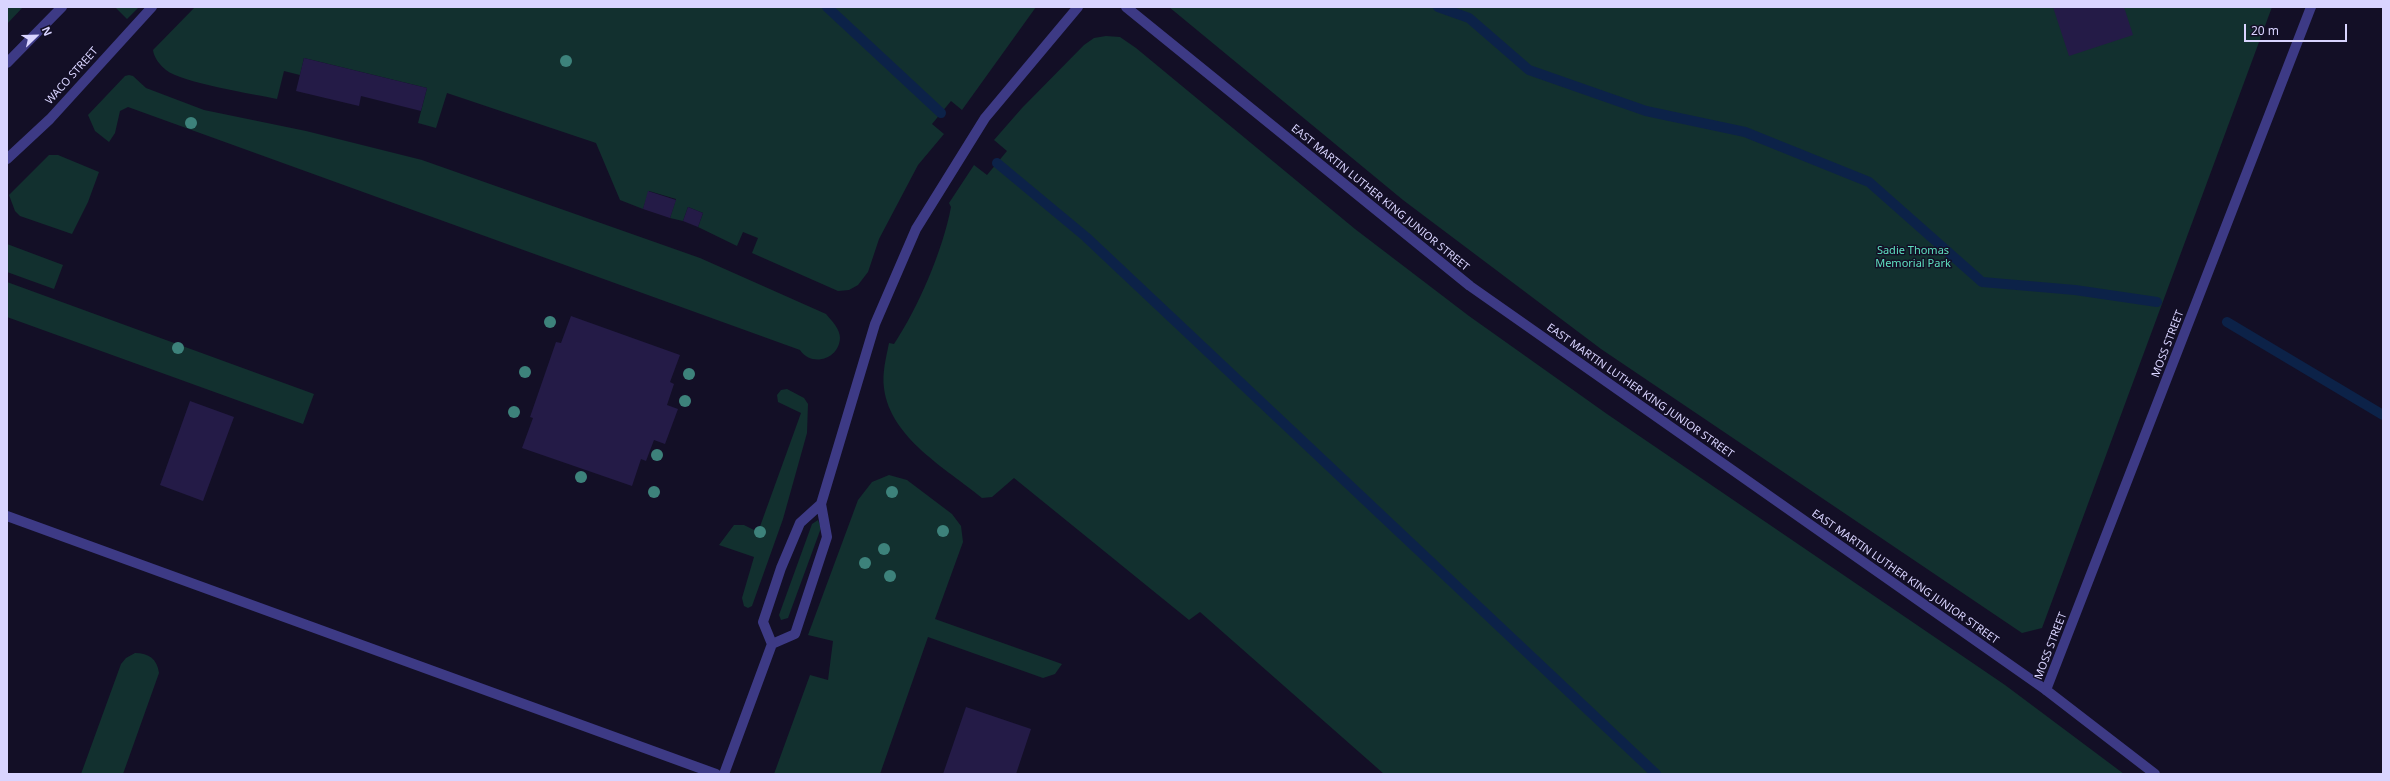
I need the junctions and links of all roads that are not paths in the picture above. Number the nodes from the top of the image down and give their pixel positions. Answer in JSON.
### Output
{"nodes":[{"id":1,"x":62,"y":7,"type":"edge"},
{"id":2,"x":152,"y":7,"type":"edge"},
{"id":3,"x":1078,"y":7,"type":"edge"},
{"id":4,"x":1126,"y":7,"type":"edge"},
{"id":5,"x":2311,"y":7,"type":"edge"},
{"id":6,"x":7,"y":63,"type":"edge"},
{"id":7,"x":7,"y":159,"type":"edge"},
{"id":8,"x":821,"y":504,"type":"junction"},
{"id":9,"x":7,"y":516,"type":"edge"},
{"id":10,"x":772,"y":644,"type":"junction"},
{"id":11,"x":2046,"y":690,"type":"junction"},
{"id":12,"x":716,"y":774,"type":"edge"},
{"id":13,"x":724,"y":774,"type":"edge"},
{"id":14,"x":2156,"y":774,"type":"edge"}],
"edges":[{"from":1,"to":6,"type":"street"},
{"from":2,"to":7,"type":"street","name":"WACO STREET"},
{"from":3,"to":8,"type":"street"},
{"from":4,"to":11,"type":"street","name":"EAST MARTIN LUTHER KING JUNIOR STREET"},
{"from":5,"to":11,"type":"street","name":"MOSS STREET"},
{"from":8,"to":10,"type":"street"},
{"from":8,"to":10,"type":"street"},
{"from":9,"to":12,"type":"street"},
{"from":10,"to":13,"type":"street"},
{"from":11,"to":14,"type":"street","name":"EAST MARTIN LUTHER KING JUNIOR STREET"}]}
